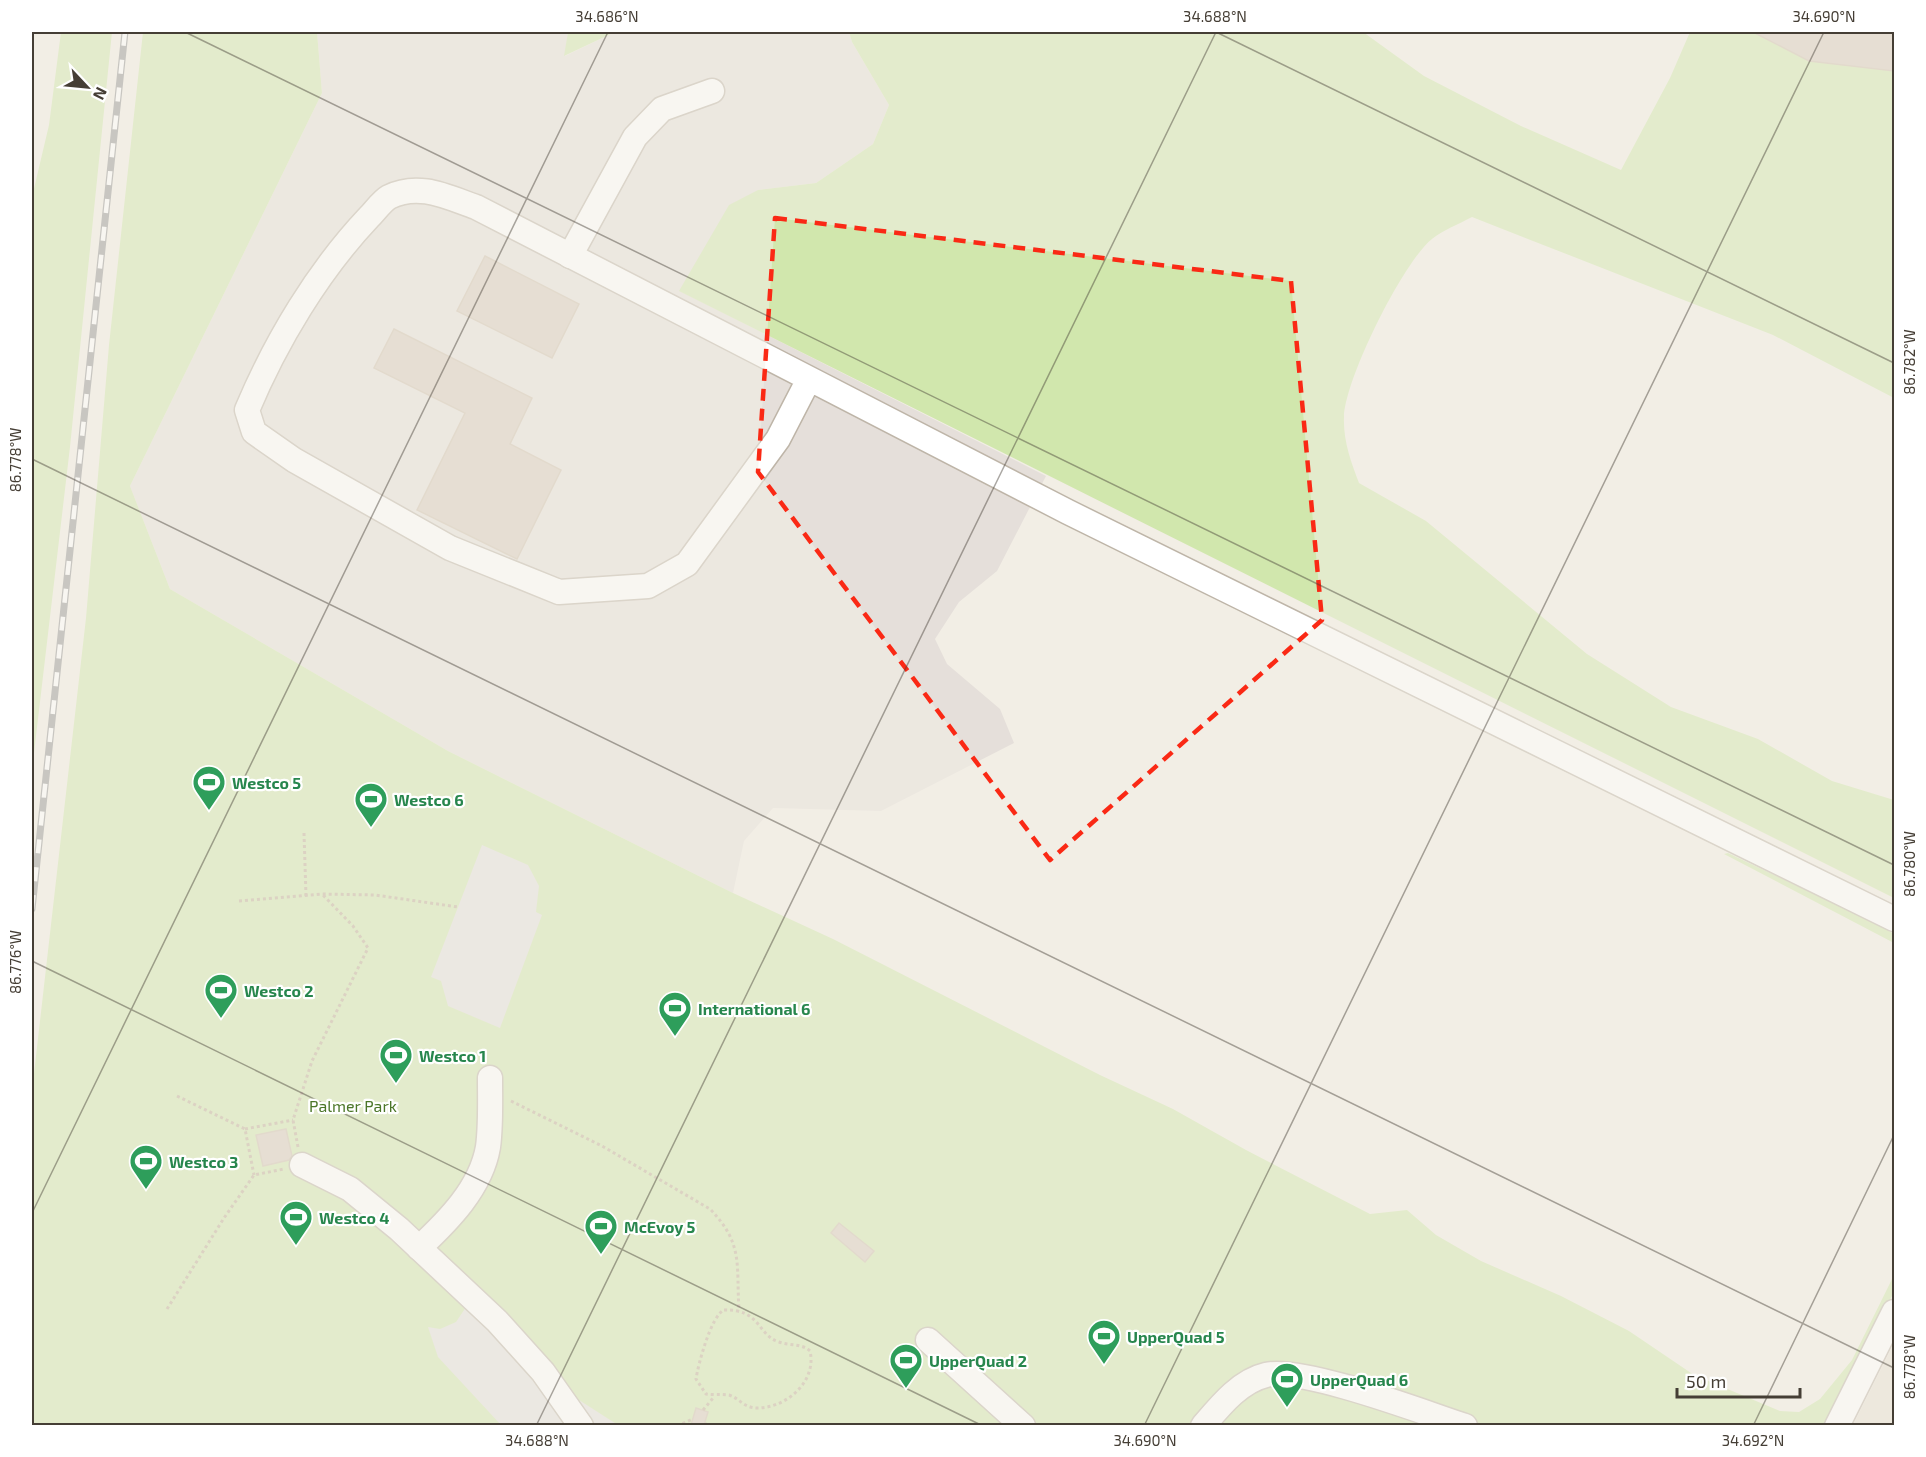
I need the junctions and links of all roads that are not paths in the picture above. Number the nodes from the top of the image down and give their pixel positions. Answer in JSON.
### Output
{"nodes":[{"id":1,"x":712,"y":91,"type":"dead end"},
{"id":2,"x":570,"y":256,"type":"junction"},
{"id":3,"x":809,"y":379,"type":"junction"},
{"id":4,"x":1894,"y":919,"type":"edge"},
{"id":5,"x":490,"y":1084,"type":"road end"},
{"id":6,"x":302,"y":1165,"type":"road end"},
{"id":7,"x":419,"y":1248,"type":"junction"},
{"id":8,"x":1894,"y":1312,"type":"edge"},
{"id":9,"x":928,"y":1340,"type":"dead end"},
{"id":10,"x":1453,"y":1423,"type":"edge"},
{"id":11,"x":581,"y":1425,"type":"edge"},
{"id":12,"x":1023,"y":1425,"type":"edge"},
{"id":13,"x":1203,"y":1425,"type":"edge"},
{"id":14,"x":1837,"y":1425,"type":"edge"}],
"edges":[{"from":1,"to":2,"type":"street"},
{"from":2,"to":3,"type":"street"},
{"from":2,"to":3,"type":"street"},
{"from":3,"to":4,"type":"street"},
{"from":5,"to":7,"type":"street"},
{"from":6,"to":7,"type":"street"},
{"from":7,"to":11,"type":"street"},
{"from":8,"to":14,"type":"street"},
{"from":9,"to":12,"type":"street"},
{"from":10,"to":13,"type":"street"}]}
